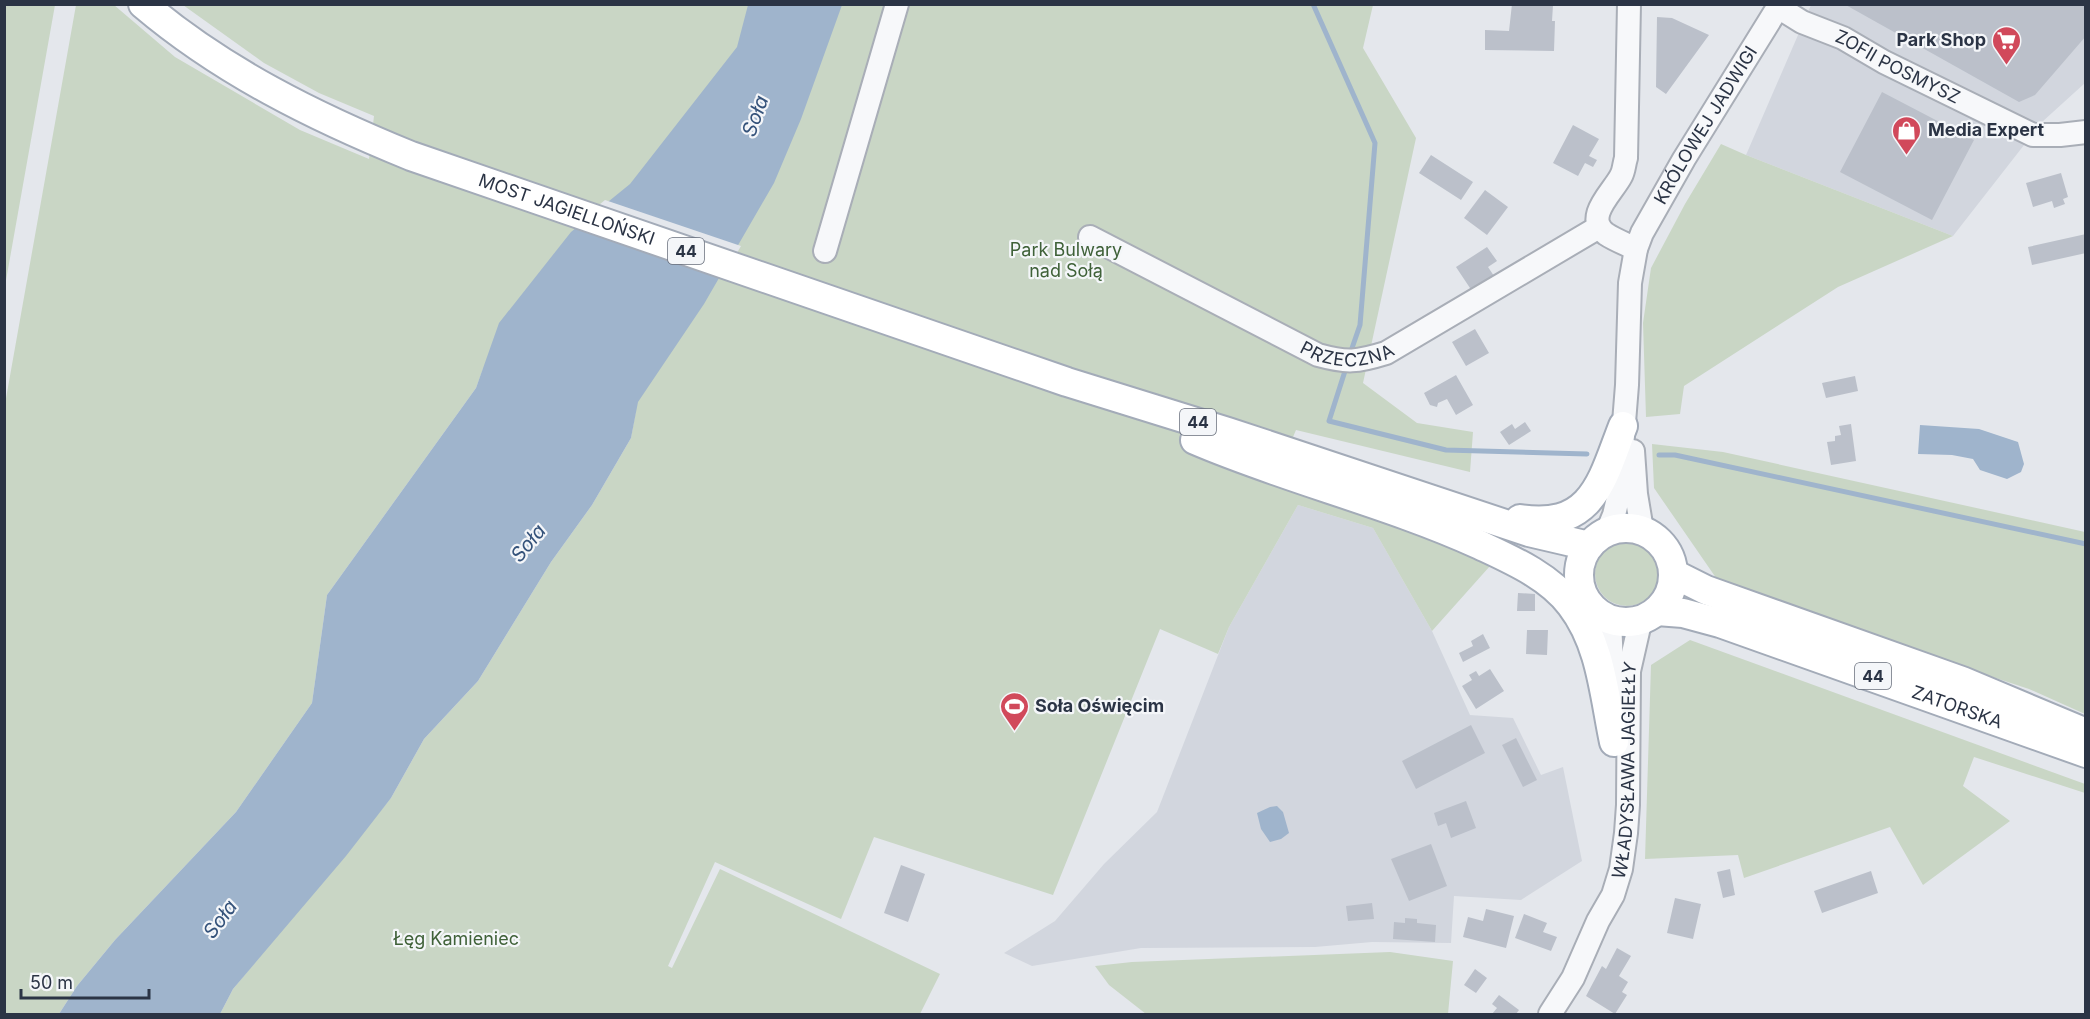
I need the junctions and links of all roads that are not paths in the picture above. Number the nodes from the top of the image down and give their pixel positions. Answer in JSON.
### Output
{"nodes":[{"id":1,"x":143,"y":4,"type":"edge"},
{"id":2,"x":897,"y":4,"type":"edge"},
{"id":3,"x":1629,"y":4,"type":"edge"},
{"id":4,"x":1779,"y":6,"type":"edge"},
{"id":5,"x":2085,"y":132,"type":"edge"},
{"id":6,"x":1599,"y":227,"type":"junction"},
{"id":7,"x":1090,"y":237,"type":"dead end"},
{"id":8,"x":1636,"y":249,"type":"junction"},
{"id":9,"x":825,"y":251,"type":"dead end"},
{"id":10,"x":1627,"y":385,"type":"junction"},
{"id":11,"x":1623,"y":426,"type":"junction"},
{"id":12,"x":1443,"y":516,"type":"junction"},
{"id":13,"x":1642,"y":530,"type":"junction"},
{"id":14,"x":1598,"y":539,"type":"junction"},
{"id":15,"x":1674,"y":574,"type":"junction"},
{"id":16,"x":1580,"y":581,"type":"junction"},
{"id":17,"x":1651,"y":615,"type":"junction"},
{"id":18,"x":1610,"y":619,"type":"junction"},
{"id":19,"x":2085,"y":733,"type":"edge"},
{"id":20,"x":1614,"y":742,"type":"junction"},
{"id":21,"x":2085,"y":753,"type":"edge"},
{"id":22,"x":1598,"y":921,"type":"junction"},
{"id":23,"x":1550,"y":1014,"type":"edge"}],
"edges":[{"from":1,"to":12,"type":"main road","name":"MOST JAGIELLOŃSKI","number":"44"},
{"from":2,"to":9,"type":"street"},
{"from":3,"to":6,"type":"street"},
{"from":4,"to":5,"type":"street","name":"ZOFII POSMYSZ"},
{"from":4,"to":8,"type":"street","name":"KRÓLOWEJ JADWIGI"},
{"from":6,"to":7,"type":"street","name":"PRZECZNA"},
{"from":6,"to":8,"type":"street"},
{"from":8,"to":10,"type":"street"},
{"from":10,"to":11,"type":"street"},
{"from":10,"to":13,"type":"street"},
{"from":11,"to":12,"type":"main road"},
{"from":11,"to":14,"type":"street"},
{"from":12,"to":14,"type":"main road","number":"44"},
{"from":12,"to":16,"type":"main road","number":"44"},
{"from":12,"to":20,"type":"main road"},
{"from":13,"to":14,"type":"main road","number":"44"},
{"from":13,"to":15,"type":"main road"},
{"from":14,"to":16,"type":"main road"},
{"from":15,"to":17,"type":"main road"},
{"from":15,"to":19,"type":"main road","name":"ZATORSKA","number":"44"},
{"from":16,"to":18,"type":"main road"},
{"from":17,"to":18,"type":"main road","number":"44"},
{"from":17,"to":21,"type":"main road","name":"ZATORSKA","number":"44"},
{"from":17,"to":22,"type":"street","name":"WŁADYSŁAWA JAGIEŁŁY"},
{"from":18,"to":20,"type":"street","name":"WŁADYSŁAWA JAGIEŁŁY"},
{"from":20,"to":22,"type":"street","name":"WŁADYSŁAWA JAGIEŁŁY"},
{"from":22,"to":23,"type":"street","name":"WŁADYSŁAWA JAGIEŁŁY"}]}
